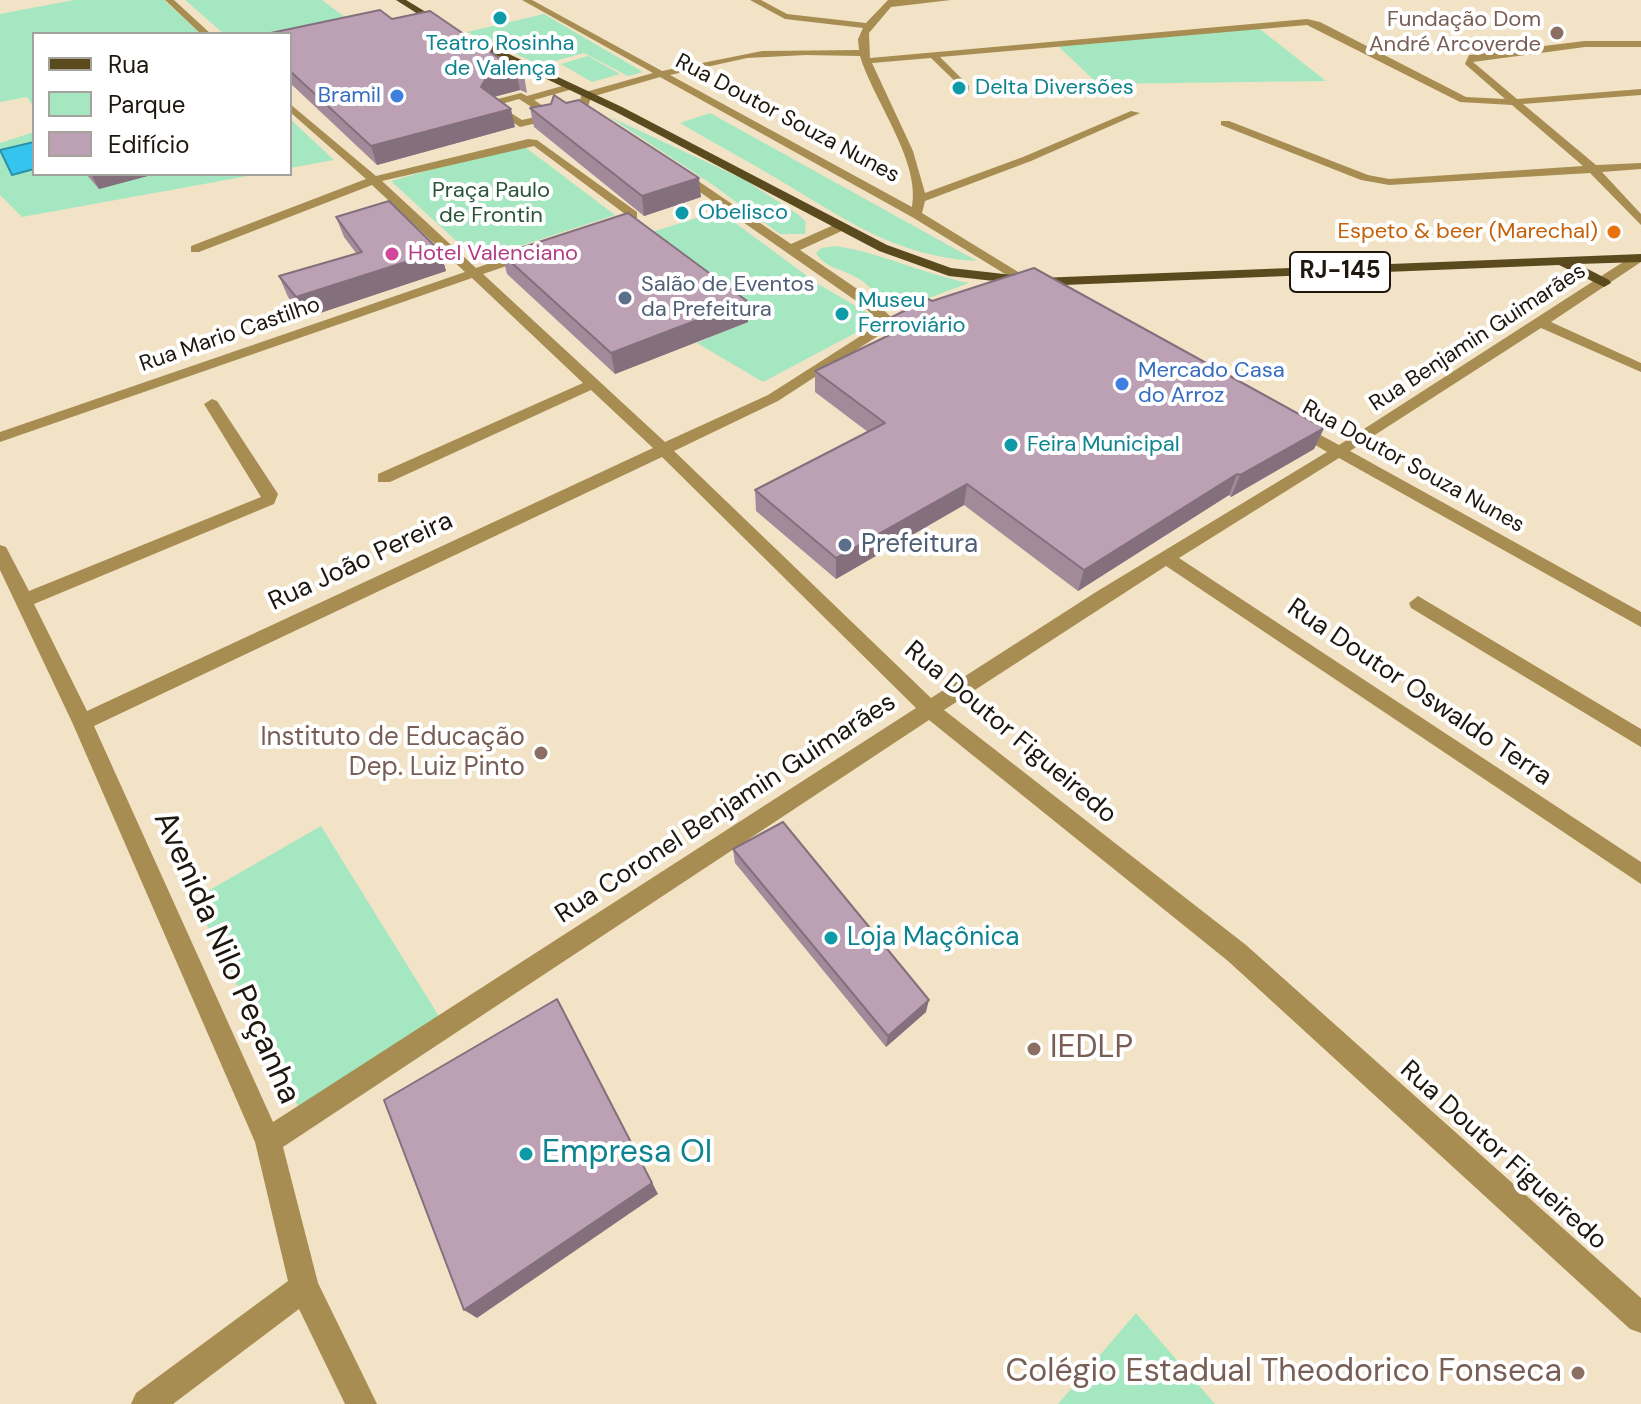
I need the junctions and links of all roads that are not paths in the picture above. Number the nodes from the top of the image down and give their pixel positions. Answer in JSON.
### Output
{"nodes":[{"id":1,"x":169,"y":0,"type":"edge"},
{"id":2,"x":400,"y":0,"type":"edge"},
{"id":3,"x":526,"y":0,"type":"edge"},
{"id":4,"x":754,"y":0,"type":"edge"},
{"id":5,"x":947,"y":0,"type":"edge"},
{"id":6,"x":891,"y":2,"type":"edge"},
{"id":7,"x":868,"y":26,"type":"junction"},
{"id":8,"x":204,"y":32,"type":"edge"},
{"id":9,"x":1621,"y":33,"type":"dead end"},
{"id":10,"x":1585,"y":44,"type":"junction"},
{"id":11,"x":1641,"y":44,"type":"edge"},
{"id":12,"x":932,"y":54,"type":"junction"},
{"id":13,"x":865,"y":57,"type":"junction"},
{"id":14,"x":659,"y":75,"type":"junction"},
{"id":15,"x":569,"y":87,"type":"junction"},
{"id":16,"x":965,"y":88,"type":"dead end"},
{"id":17,"x":1641,"y":92,"type":"edge"},
{"id":18,"x":586,"y":95,"type":"junction"},
{"id":19,"x":527,"y":99,"type":"junction"},
{"id":20,"x":1512,"y":102,"type":"junction"},
{"id":21,"x":292,"y":109,"type":"edge"},
{"id":22,"x":1135,"y":113,"type":"dead end"},
{"id":23,"x":1225,"y":123,"type":"dead end"},
{"id":24,"x":608,"y":125,"type":"edge"},
{"id":25,"x":669,"y":166,"type":"edge"},
{"id":26,"x":1641,"y":166,"type":"edge"},
{"id":27,"x":1593,"y":169,"type":"junction"},
{"id":28,"x":374,"y":180,"type":"junction"},
{"id":29,"x":921,"y":198,"type":"junction"},
{"id":30,"x":916,"y":214,"type":"junction"},
{"id":31,"x":1641,"y":221,"type":"edge"},
{"id":32,"x":840,"y":227,"type":"junction"},
{"id":33,"x":600,"y":230,"type":"edge"},
{"id":34,"x":195,"y":249,"type":"dead end"},
{"id":35,"x":543,"y":249,"type":"edge"},
{"id":36,"x":789,"y":250,"type":"junction"},
{"id":37,"x":1563,"y":262,"type":"junction"},
{"id":38,"x":1637,"y":265,"type":"edge"},
{"id":39,"x":473,"y":272,"type":"junction"},
{"id":40,"x":1024,"y":281,"type":"junction"},
{"id":41,"x":1604,"y":283,"type":"junction"},
{"id":42,"x":984,"y":288,"type":"edge"},
{"id":43,"x":1060,"y":295,"type":"edge"},
{"id":44,"x":922,"y":310,"type":"edge"},
{"id":45,"x":889,"y":323,"type":"junction"},
{"id":46,"x":1542,"y":323,"type":"junction"},
{"id":47,"x":1641,"y":368,"type":"edge"},
{"id":48,"x":815,"y":375,"type":"junction"},
{"id":49,"x":593,"y":384,"type":"junction"},
{"id":50,"x":828,"y":385,"type":"edge"},
{"id":51,"x":212,"y":404,"type":"dead end"},
{"id":52,"x":1286,"y":422,"type":"edge"},
{"id":53,"x":0,"y":437,"type":"edge"},
{"id":54,"x":662,"y":448,"type":"junction"},
{"id":55,"x":1339,"y":452,"type":"junction"},
{"id":56,"x":384,"y":478,"type":"dead end"},
{"id":57,"x":0,"y":551,"type":"edge"},
{"id":58,"x":1166,"y":558,"type":"junction"},
{"id":59,"x":23,"y":601,"type":"junction"},
{"id":60,"x":1418,"y":603,"type":"dead end"},
{"id":61,"x":1641,"y":620,"type":"edge"},
{"id":62,"x":929,"y":709,"type":"junction"},
{"id":63,"x":82,"y":722,"type":"junction"},
{"id":64,"x":1641,"y":739,"type":"edge"},
{"id":65,"x":1641,"y":874,"type":"edge"},
{"id":66,"x":268,"y":1141,"type":"junction"},
{"id":67,"x":304,"y":1287,"type":"junction"},
{"id":68,"x":1641,"y":1318,"type":"edge"},
{"id":69,"x":147,"y":1404,"type":"edge"},
{"id":70,"x":361,"y":1404,"type":"edge"}],
"edges":[{"from":1,"to":8,"type":"street"},
{"from":2,"to":15,"type":"main road","number":"RJ-145"},
{"from":3,"to":14,"type":"street","name":"Rua Doutor Souza Nunes"},
{"from":4,"to":7,"type":"street"},
{"from":5,"to":6,"type":"street"},
{"from":6,"to":7,"type":"street"},
{"from":7,"to":13,"type":"street"},
{"from":9,"to":10,"type":"street"},
{"from":10,"to":11,"type":"street"},
{"from":10,"to":20,"type":"street"},
{"from":12,"to":13,"type":"street"},
{"from":12,"to":16,"type":"street"},
{"from":12,"to":20,"type":"street"},
{"from":13,"to":14,"type":"street"},
{"from":13,"to":29,"type":"street"},
{"from":14,"to":18,"type":"street"},
{"from":14,"to":30,"type":"street","name":"Rua Doutor Souza Nunes"},
{"from":15,"to":18,"type":"main road","number":"RJ-145"},
{"from":15,"to":19,"type":"street"},
{"from":17,"to":20,"type":"street"},
{"from":18,"to":24,"type":"street"},
{"from":18,"to":32,"type":"main road","number":"RJ-145"},
{"from":19,"to":19,"type":"street"},
{"from":20,"to":27,"type":"street"},
{"from":21,"to":28,"type":"street","name":"Rua Doutor Figueiredo"},
{"from":22,"to":29,"type":"street"},
{"from":23,"to":27,"type":"street"},
{"from":25,"to":36,"type":"street"},
{"from":26,"to":27,"type":"street"},
{"from":27,"to":31,"type":"street"},
{"from":28,"to":33,"type":"street"},
{"from":28,"to":34,"type":"street"},
{"from":28,"to":39,"type":"street","name":"Rua Doutor Figueiredo"},
{"from":29,"to":30,"type":"street"},
{"from":30,"to":40,"type":"street","name":"Rua Doutor Souza Nunes"},
{"from":32,"to":36,"type":"street"},
{"from":32,"to":40,"type":"main road","number":"RJ-145"},
{"from":35,"to":39,"type":"street","name":"Rua Mario Castilho"},
{"from":36,"to":45,"type":"street"},
{"from":37,"to":38,"type":"main road","number":"RJ-145"},
{"from":37,"to":40,"type":"main road","number":"RJ-145"},
{"from":37,"to":41,"type":"main road"},
{"from":38,"to":41,"type":"street","name":"Rua Benjamin Guimarães"},
{"from":39,"to":49,"type":"street","name":"Rua Doutor Figueiredo"},
{"from":39,"to":53,"type":"street","name":"Rua Mario Castilho"},
{"from":40,"to":42,"type":"street"},
{"from":40,"to":43,"type":"street","name":"Rua Doutor Souza Nunes"},
{"from":41,"to":46,"type":"street","name":"Rua Benjamin Guimarães"},
{"from":44,"to":45,"type":"street","name":"Rua João Pereira"},
{"from":45,"to":48,"type":"street","name":"Rua João Pereira"},
{"from":46,"to":47,"type":"street"},
{"from":46,"to":55,"type":"street","name":"Rua Benjamin Guimarães"},
{"from":48,"to":50,"type":"street"},
{"from":48,"to":54,"type":"street","name":"Rua João Pereira"},
{"from":49,"to":54,"type":"street","name":"Rua Doutor Figueiredo"},
{"from":49,"to":56,"type":"street"},
{"from":51,"to":59,"type":"street"},
{"from":52,"to":55,"type":"street","name":"Rua Doutor Souza Nunes"},
{"from":54,"to":62,"type":"street","name":"Rua Doutor Figueiredo"},
{"from":54,"to":63,"type":"street","name":"Rua João Pereira"},
{"from":55,"to":58,"type":"street","name":"Rua Coronel Benjamin Guimarães"},
{"from":55,"to":61,"type":"street","name":"Rua Doutor Souza Nunes"},
{"from":57,"to":59,"type":"street","name":"Avenida Nilo Peçanha"},
{"from":58,"to":62,"type":"street","name":"Rua Coronel Benjamin Guimarães"},
{"from":58,"to":65,"type":"street","name":"Rua Doutor Oswaldo Terra"},
{"from":59,"to":63,"type":"street","name":"Avenida Nilo Peçanha"},
{"from":60,"to":64,"type":"street"},
{"from":62,"to":66,"type":"street","name":"Rua Coronel Benjamin Guimarães"},
{"from":62,"to":68,"type":"street","name":"Rua Doutor Figueiredo"},
{"from":63,"to":66,"type":"street","name":"Avenida Nilo Peçanha"},
{"from":66,"to":67,"type":"street","name":"Avenida Nilo Peçanha"},
{"from":67,"to":69,"type":"street"},
{"from":67,"to":70,"type":"street","name":"Avenida Nilo Peçanha"}]}
